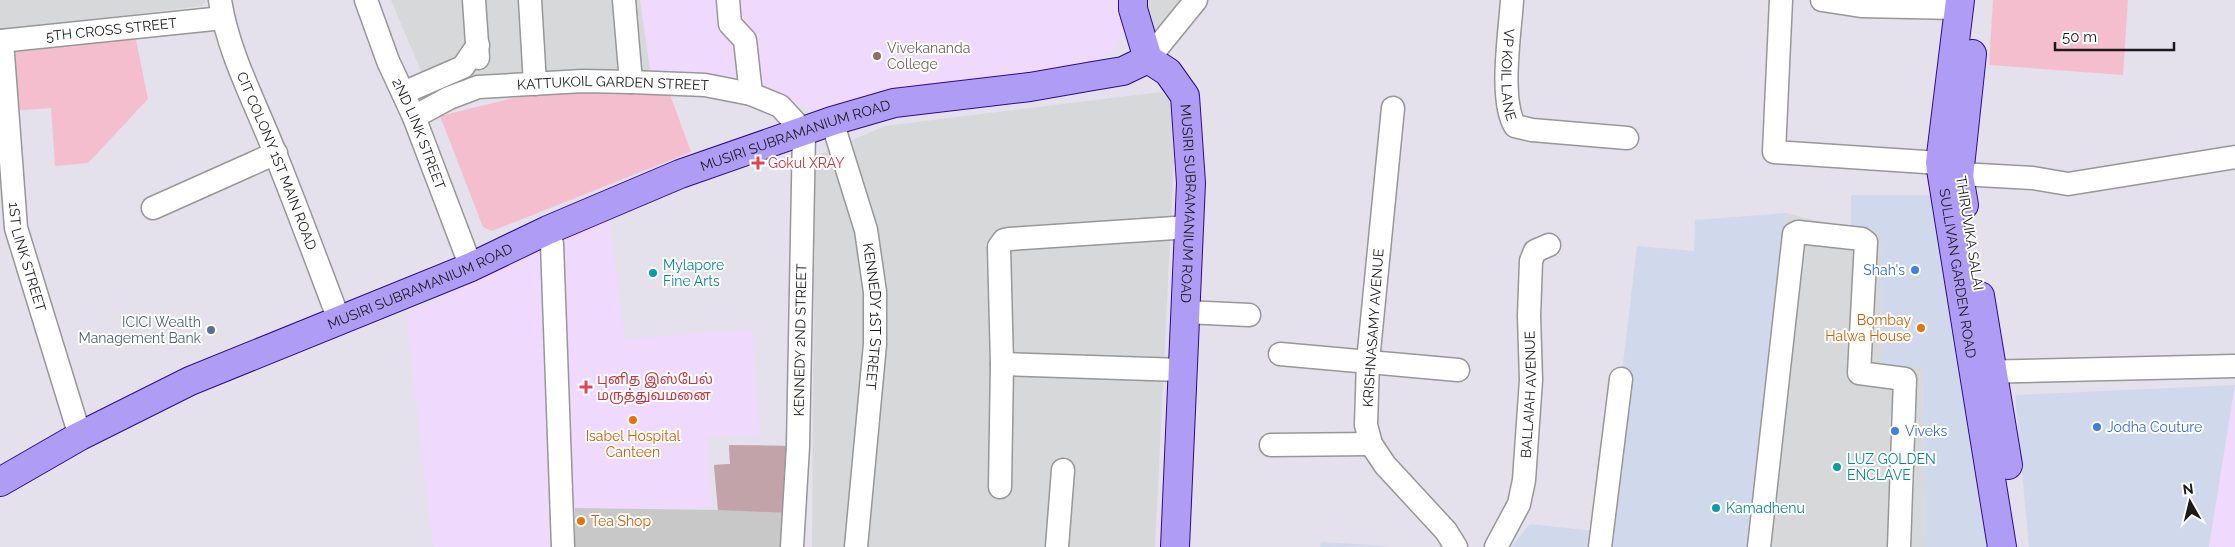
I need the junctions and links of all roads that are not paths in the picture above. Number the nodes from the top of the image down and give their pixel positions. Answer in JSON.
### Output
{"nodes":[{"id":1,"x":366,"y":0,"type":"edge"},
{"id":2,"x":474,"y":0,"type":"edge"},
{"id":3,"x":530,"y":0,"type":"edge"},
{"id":4,"x":624,"y":0,"type":"edge"},
{"id":5,"x":728,"y":0,"type":"edge"},
{"id":6,"x":1132,"y":0,"type":"edge"},
{"id":7,"x":1196,"y":0,"type":"edge"},
{"id":8,"x":1512,"y":0,"type":"edge"},
{"id":9,"x":1781,"y":0,"type":"edge"},
{"id":10,"x":1822,"y":0,"type":"edge"},
{"id":11,"x":1965,"y":3,"type":"edge"},
{"id":12,"x":222,"y":9,"type":"edge"},
{"id":13,"x":1,"y":41,"type":"edge"},
{"id":14,"x":478,"y":45,"type":"junction"},
{"id":15,"x":1148,"y":59,"type":"junction"},
{"id":16,"x":630,"y":82,"type":"junction"},
{"id":17,"x":535,"y":84,"type":"junction"},
{"id":18,"x":478,"y":87,"type":"junction"},
{"id":19,"x":403,"y":93,"type":"junction"},
{"id":20,"x":751,"y":94,"type":"junction"},
{"id":21,"x":1393,"y":108,"type":"dead end"},
{"id":22,"x":414,"y":117,"type":"junction"},
{"id":23,"x":832,"y":121,"type":"junction"},
{"id":24,"x":804,"y":132,"type":"junction"},
{"id":25,"x":1627,"y":138,"type":"dead end"},
{"id":26,"x":276,"y":154,"type":"junction"},
{"id":27,"x":2235,"y":157,"type":"edge"},
{"id":28,"x":1950,"y":168,"type":"junction"},
{"id":29,"x":6,"y":193,"type":"edge"},
{"id":30,"x":153,"y":208,"type":"dead end"},
{"id":31,"x":1190,"y":227,"type":"junction"},
{"id":32,"x":548,"y":230,"type":"junction"},
{"id":33,"x":1549,"y":245,"type":"dead end"},
{"id":34,"x":471,"y":267,"type":"junction"},
{"id":35,"x":1185,"y":312,"type":"junction"},
{"id":36,"x":1250,"y":314,"type":"dead end"},
{"id":37,"x":339,"y":320,"type":"junction"},
{"id":38,"x":1280,"y":354,"type":"dead end"},
{"id":39,"x":1368,"y":361,"type":"junction"},
{"id":40,"x":1002,"y":364,"type":"junction"},
{"id":41,"x":2226,"y":366,"type":"edge"},
{"id":42,"x":1181,"y":370,"type":"junction"},
{"id":43,"x":1458,"y":370,"type":"dead end"},
{"id":44,"x":1983,"y":371,"type":"junction"},
{"id":45,"x":1621,"y":379,"type":"dead end"},
{"id":46,"x":80,"y":436,"type":"junction"},
{"id":47,"x":1370,"y":444,"type":"junction"},
{"id":48,"x":1271,"y":445,"type":"dead end"},
{"id":49,"x":2008,"y":465,"type":"dead end"},
{"id":50,"x":1063,"y":470,"type":"dead end"},
{"id":51,"x":0,"y":482,"type":"edge"},
{"id":52,"x":1000,"y":487,"type":"dead end"},
{"id":53,"x":563,"y":547,"type":"edge"},
{"id":54,"x":792,"y":547,"type":"edge"},
{"id":55,"x":856,"y":547,"type":"edge"},
{"id":56,"x":1057,"y":547,"type":"edge"},
{"id":57,"x":1175,"y":547,"type":"edge"},
{"id":58,"x":1456,"y":547,"type":"edge"},
{"id":59,"x":1496,"y":547,"type":"edge"},
{"id":60,"x":1600,"y":547,"type":"edge"},
{"id":61,"x":1759,"y":547,"type":"edge"},
{"id":62,"x":1899,"y":547,"type":"edge"},
{"id":63,"x":2002,"y":547,"type":"edge"}],
"edges":[{"from":1,"to":19,"type":"street","name":"2ND LINK STREET"},
{"from":2,"to":14,"type":"street"},
{"from":3,"to":17,"type":"street"},
{"from":4,"to":16,"type":"street"},
{"from":5,"to":20,"type":"street"},
{"from":6,"to":15,"type":"main road"},
{"from":7,"to":15,"type":"street"},
{"from":8,"to":25,"type":"street","name":"VP KOIL LANE"},
{"from":9,"to":28,"type":"street"},
{"from":10,"to":11,"type":"street"},
{"from":11,"to":28,"type":"main road","name":"THIRUVIKA SALAI"},
{"from":12,"to":13,"type":"street","name":"5TH CROSS STREET"},
{"from":12,"to":26,"type":"street","name":"CIT COLONY 1ST MAIN ROAD"},
{"from":13,"to":29,"type":"street","name":"1ST LINK STREET"},
{"from":14,"to":18,"type":"street"},
{"from":14,"to":19,"type":"street"},
{"from":15,"to":23,"type":"main road","name":"MUSIRI SUBRAMANIUM ROAD"},
{"from":15,"to":31,"type":"main road","name":"MUSIRI SUBRAMANIUM ROAD"},
{"from":16,"to":17,"type":"street","name":"KATTUKOIL GARDEN STREET"},
{"from":16,"to":20,"type":"street","name":"KATTUKOIL GARDEN STREET"},
{"from":17,"to":18,"type":"street","name":"KATTUKOIL GARDEN STREET"},
{"from":18,"to":22,"type":"street","name":"KATTUKOIL GARDEN STREET"},
{"from":19,"to":22,"type":"street","name":"2ND LINK STREET"},
{"from":20,"to":24,"type":"street","name":"KATTUKOIL GARDEN STREET"},
{"from":21,"to":39,"type":"street","name":"KRISHNASAMY AVENUE"},
{"from":22,"to":34,"type":"street","name":"2ND LINK STREET"},
{"from":23,"to":24,"type":"main road","name":"MUSIRI SUBRAMANIUM ROAD"},
{"from":23,"to":55,"type":"street","name":"KENNEDY 1ST STREET"},
{"from":24,"to":32,"type":"main road","name":"MUSIRI SUBRAMANIUM ROAD"},
{"from":24,"to":54,"type":"street","name":"KENNEDY 2ND STREET"},
{"from":26,"to":30,"type":"street"},
{"from":26,"to":37,"type":"street","name":"CIT COLONY 1ST MAIN ROAD"},
{"from":27,"to":28,"type":"street"},
{"from":28,"to":44,"type":"main road","name":"THIRUVIKA SALAI"},
{"from":29,"to":46,"type":"street","name":"1ST LINK STREET"},
{"from":31,"to":35,"type":"main road","name":"MUSIRI SUBRAMANIUM ROAD"},
{"from":31,"to":40,"type":"street"},
{"from":32,"to":34,"type":"main road","name":"MUSIRI SUBRAMANIUM ROAD"},
{"from":32,"to":53,"type":"street"},
{"from":33,"to":59,"type":"street","name":"BALLAIAH AVENUE"},
{"from":34,"to":37,"type":"main road","name":"MUSIRI SUBRAMANIUM ROAD"},
{"from":35,"to":36,"type":"street"},
{"from":35,"to":42,"type":"main road","name":"MUSIRI SUBRAMANIUM ROAD"},
{"from":37,"to":46,"type":"main road","name":"MUSIRI SUBRAMANIUM ROAD"},
{"from":38,"to":39,"type":"street"},
{"from":39,"to":43,"type":"street"},
{"from":39,"to":47,"type":"street","name":"KRISHNASAMY AVENUE"},
{"from":40,"to":42,"type":"street"},
{"from":40,"to":52,"type":"street"},
{"from":41,"to":44,"type":"street"},
{"from":42,"to":57,"type":"main road","name":"MUSIRI SUBRAMANIUM ROAD"},
{"from":44,"to":49,"type":"main road","name":"THIRUVIKA SALAI"},
{"from":44,"to":63,"type":"main road","name":"SULLIVAN GARDEN ROAD"},
{"from":45,"to":60,"type":"street"},
{"from":46,"to":51,"type":"main road","name":"MUSIRI SUBRAMANIUM ROAD"},
{"from":47,"to":48,"type":"street"},
{"from":47,"to":58,"type":"street","name":"KRISHNASAMY AVENUE"},
{"from":50,"to":56,"type":"street"},
{"from":61,"to":62,"type":"street"}]}
